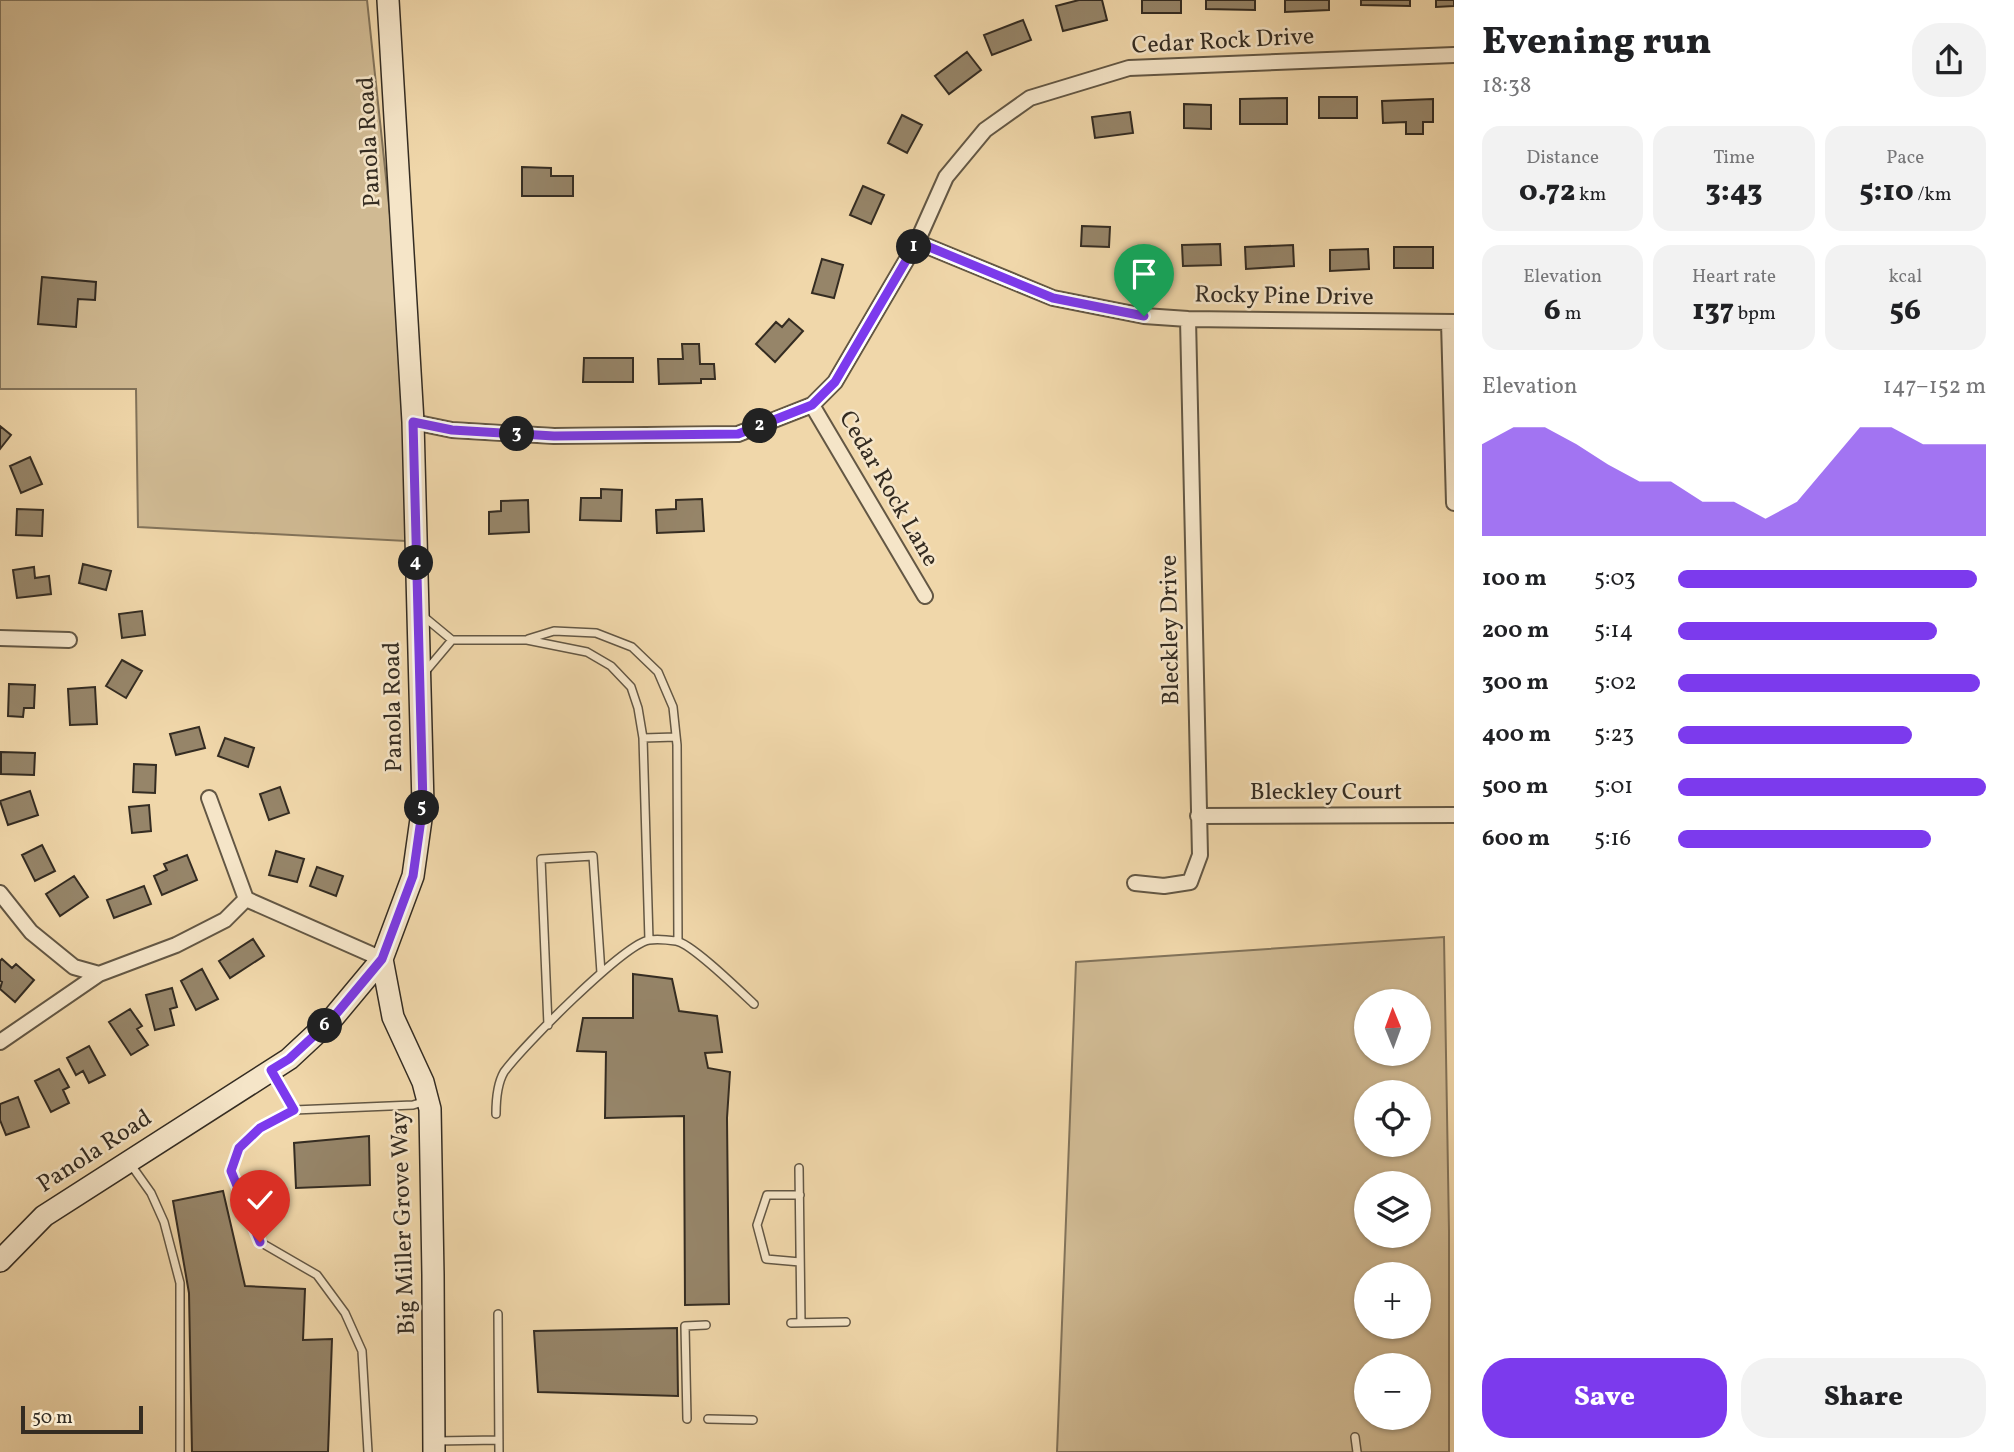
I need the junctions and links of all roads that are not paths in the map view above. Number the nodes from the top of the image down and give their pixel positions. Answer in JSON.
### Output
{"nodes":[{"id":1,"x":388,"y":0,"type":"edge"},
{"id":2,"x":1454,"y":55,"type":"edge"},
{"id":3,"x":917,"y":242,"type":"junction"},
{"id":4,"x":1188,"y":319,"type":"junction"},
{"id":5,"x":1452,"y":322,"type":"edge"},
{"id":6,"x":812,"y":405,"type":"junction"},
{"id":7,"x":413,"y":422,"type":"junction"},
{"id":8,"x":1454,"y":503,"type":"edge"},
{"id":9,"x":925,"y":596,"type":"dead end"},
{"id":10,"x":418,"y":612,"type":"junction"},
{"id":11,"x":0,"y":638,"type":"edge"},
{"id":12,"x":69,"y":640,"type":"dead end"},
{"id":13,"x":452,"y":640,"type":"junction"},
{"id":14,"x":527,"y":640,"type":"junction"},
{"id":15,"x":419,"y":678,"type":"junction"},
{"id":16,"x":676,"y":737,"type":"junction"},
{"id":17,"x":643,"y":738,"type":"junction"},
{"id":18,"x":209,"y":798,"type":"dead end"},
{"id":19,"x":1454,"y":815,"type":"edge"},
{"id":20,"x":1198,"y":816,"type":"junction"},
{"id":21,"x":1135,"y":883,"type":"dead end"},
{"id":22,"x":0,"y":893,"type":"edge"},
{"id":23,"x":246,"y":899,"type":"junction"},
{"id":24,"x":649,"y":940,"type":"junction"},
{"id":25,"x":678,"y":941,"type":"junction"},
{"id":26,"x":382,"y":959,"type":"junction"},
{"id":27,"x":601,"y":973,"type":"junction"},
{"id":28,"x":99,"y":974,"type":"junction"},
{"id":29,"x":351,"y":997,"type":"junction"},
{"id":30,"x":754,"y":1004,"type":"dead end"},
{"id":31,"x":393,"y":1017,"type":"junction"},
{"id":32,"x":548,"y":1025,"type":"junction"},
{"id":33,"x":0,"y":1042,"type":"edge"},
{"id":34,"x":271,"y":1070,"type":"junction"},
{"id":35,"x":428,"y":1101,"type":"junction"},
{"id":36,"x":294,"y":1110,"type":"junction"},
{"id":37,"x":496,"y":1114,"type":"dead end"},
{"id":38,"x":129,"y":1162,"type":"junction"},
{"id":39,"x":799,"y":1168,"type":"dead end"},
{"id":40,"x":800,"y":1195,"type":"junction"},
{"id":41,"x":0,"y":1261,"type":"edge"},
{"id":42,"x":800,"y":1262,"type":"junction"},
{"id":43,"x":498,"y":1314,"type":"dead end"},
{"id":44,"x":846,"y":1322,"type":"dead end"},
{"id":45,"x":791,"y":1323,"type":"dead end"},
{"id":46,"x":801,"y":1323,"type":"junction"},
{"id":47,"x":706,"y":1325,"type":"dead end"},
{"id":48,"x":687,"y":1419,"type":"dead end"},
{"id":49,"x":708,"y":1419,"type":"dead end"},
{"id":50,"x":753,"y":1420,"type":"dead end"},
{"id":51,"x":1355,"y":1437,"type":"dead end"},
{"id":52,"x":499,"y":1440,"type":"junction"},
{"id":53,"x":434,"y":1446,"type":"edge"},
{"id":54,"x":180,"y":1452,"type":"edge"},
{"id":55,"x":368,"y":1452,"type":"edge"},
{"id":56,"x":499,"y":1452,"type":"edge"},
{"id":57,"x":1357,"y":1452,"type":"edge"}],
"edges":[{"from":1,"to":7,"type":"main road","name":"Panola Road"},
{"from":2,"to":3,"type":"street","name":"Cedar Rock Drive"},
{"from":3,"to":4,"type":"street","name":"Rocky Pine Drive"},
{"from":3,"to":6,"type":"street","name":"Cedar Rock Drive"},
{"from":4,"to":5,"type":"street","name":"Rocky Pine Drive"},
{"from":4,"to":20,"type":"street","name":"Bleckley Drive"},
{"from":5,"to":8,"type":"street"},
{"from":6,"to":7,"type":"street","name":"Cedar Rock Drive"},
{"from":6,"to":9,"type":"street","name":"Cedar Rock Lane"},
{"from":7,"to":10,"type":"main road","name":"Panola Road"},
{"from":10,"to":13,"type":"lane"},
{"from":10,"to":15,"type":"main road","name":"Panola Road"},
{"from":11,"to":12,"type":"street"},
{"from":13,"to":14,"type":"lane"},
{"from":13,"to":15,"type":"lane"},
{"from":14,"to":16,"type":"lane"},
{"from":14,"to":17,"type":"lane"},
{"from":15,"to":26,"type":"main road","name":"Panola Road"},
{"from":16,"to":17,"type":"lane"},
{"from":16,"to":25,"type":"lane"},
{"from":17,"to":24,"type":"lane"},
{"from":18,"to":23,"type":"street"},
{"from":19,"to":20,"type":"street","name":"Bleckley Court"},
{"from":20,"to":21,"type":"street","name":"Bleckley Drive"},
{"from":22,"to":28,"type":"street"},
{"from":23,"to":26,"type":"street"},
{"from":23,"to":28,"type":"street"},
{"from":24,"to":25,"type":"lane"},
{"from":24,"to":27,"type":"lane"},
{"from":25,"to":30,"type":"lane"},
{"from":26,"to":29,"type":"main road","name":"Panola Road"},
{"from":26,"to":31,"type":"main road","name":"Big Miller Grove Way"},
{"from":27,"to":32,"type":"lane"},
{"from":27,"to":32,"type":"lane"},
{"from":28,"to":33,"type":"street"},
{"from":29,"to":31,"type":"main road"},
{"from":29,"to":34,"type":"main road","name":"Panola Road"},
{"from":31,"to":35,"type":"main road","name":"Big Miller Grove Way"},
{"from":32,"to":37,"type":"lane"},
{"from":34,"to":36,"type":"lane"},
{"from":34,"to":38,"type":"main road","name":"Panola Road"},
{"from":35,"to":36,"type":"lane"},
{"from":35,"to":53,"type":"main road","name":"Big Miller Grove Way"},
{"from":36,"to":55,"type":"lane"},
{"from":38,"to":41,"type":"main road","name":"Panola Road"},
{"from":38,"to":54,"type":"lane"},
{"from":39,"to":40,"type":"lane"},
{"from":40,"to":42,"type":"lane"},
{"from":40,"to":42,"type":"lane"},
{"from":42,"to":46,"type":"lane"},
{"from":43,"to":52,"type":"lane"},
{"from":44,"to":46,"type":"lane"},
{"from":45,"to":46,"type":"lane"},
{"from":47,"to":48,"type":"lane"},
{"from":49,"to":50,"type":"lane"},
{"from":51,"to":57,"type":"lane"},
{"from":52,"to":53,"type":"lane"},
{"from":52,"to":56,"type":"lane"}]}
